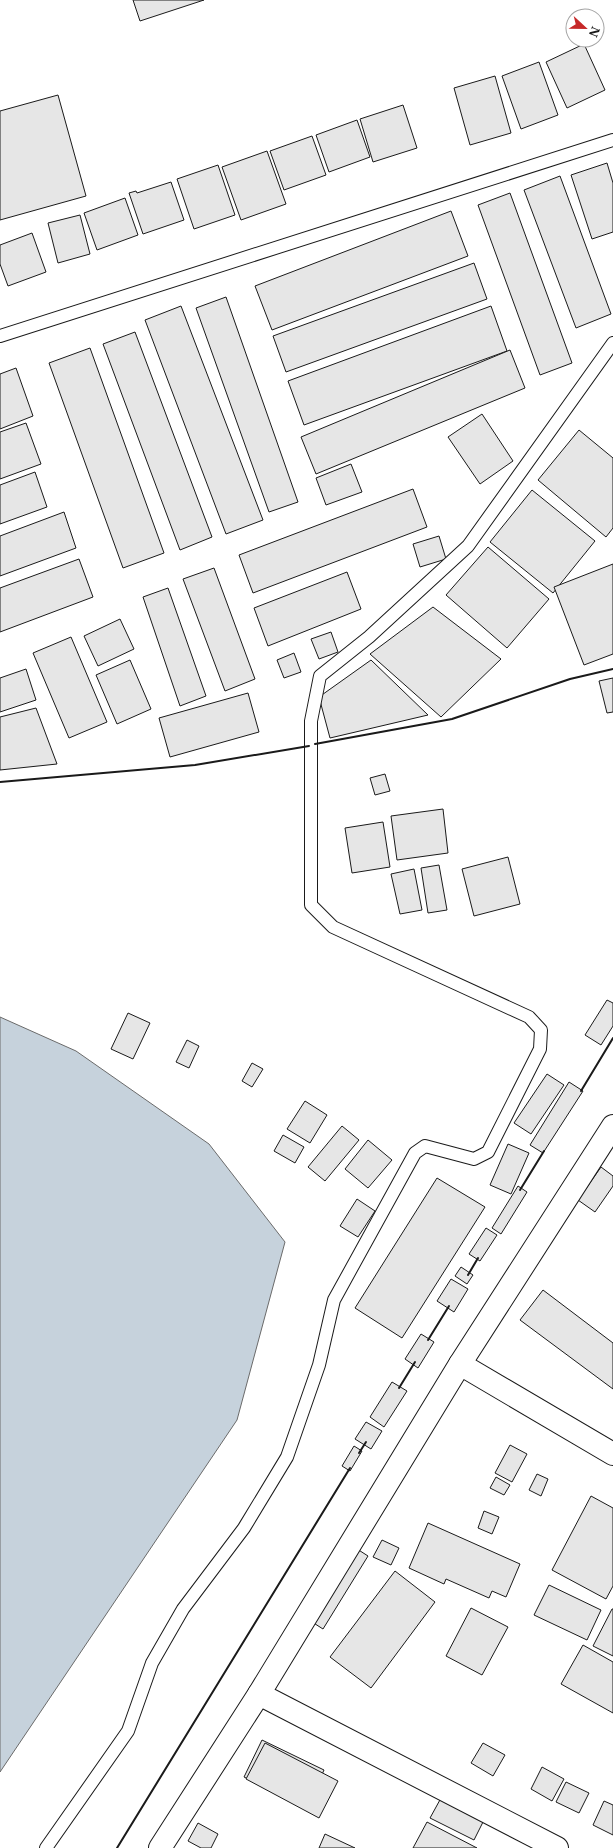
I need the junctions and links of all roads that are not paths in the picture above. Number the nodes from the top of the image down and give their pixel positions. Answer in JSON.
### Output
{"nodes":[{"id":1,"x":613,"y":140,"type":"edge"},
{"id":2,"x":0,"y":336,"type":"edge"},
{"id":3,"x":613,"y":343,"type":"edge"},
{"id":4,"x":613,"y":1126,"type":"edge"},
{"id":5,"x":460,"y":1364,"type":"junction"},
{"id":6,"x":613,"y":1454,"type":"edge"},
{"id":7,"x":259,"y":1694,"type":"junction"},
{"id":8,"x":46,"y":1848,"type":"edge"},
{"id":9,"x":160,"y":1848,"type":"edge"},
{"id":10,"x":556,"y":1848,"type":"edge"}],
"edges":[{"from":1,"to":2,"type":"lane"},
{"from":3,"to":8,"type":"lane"},
{"from":4,"to":5,"type":"street"},
{"from":5,"to":6,"type":"street"},
{"from":5,"to":7,"type":"street"},
{"from":7,"to":9,"type":"street"},
{"from":7,"to":10,"type":"street"}]}
